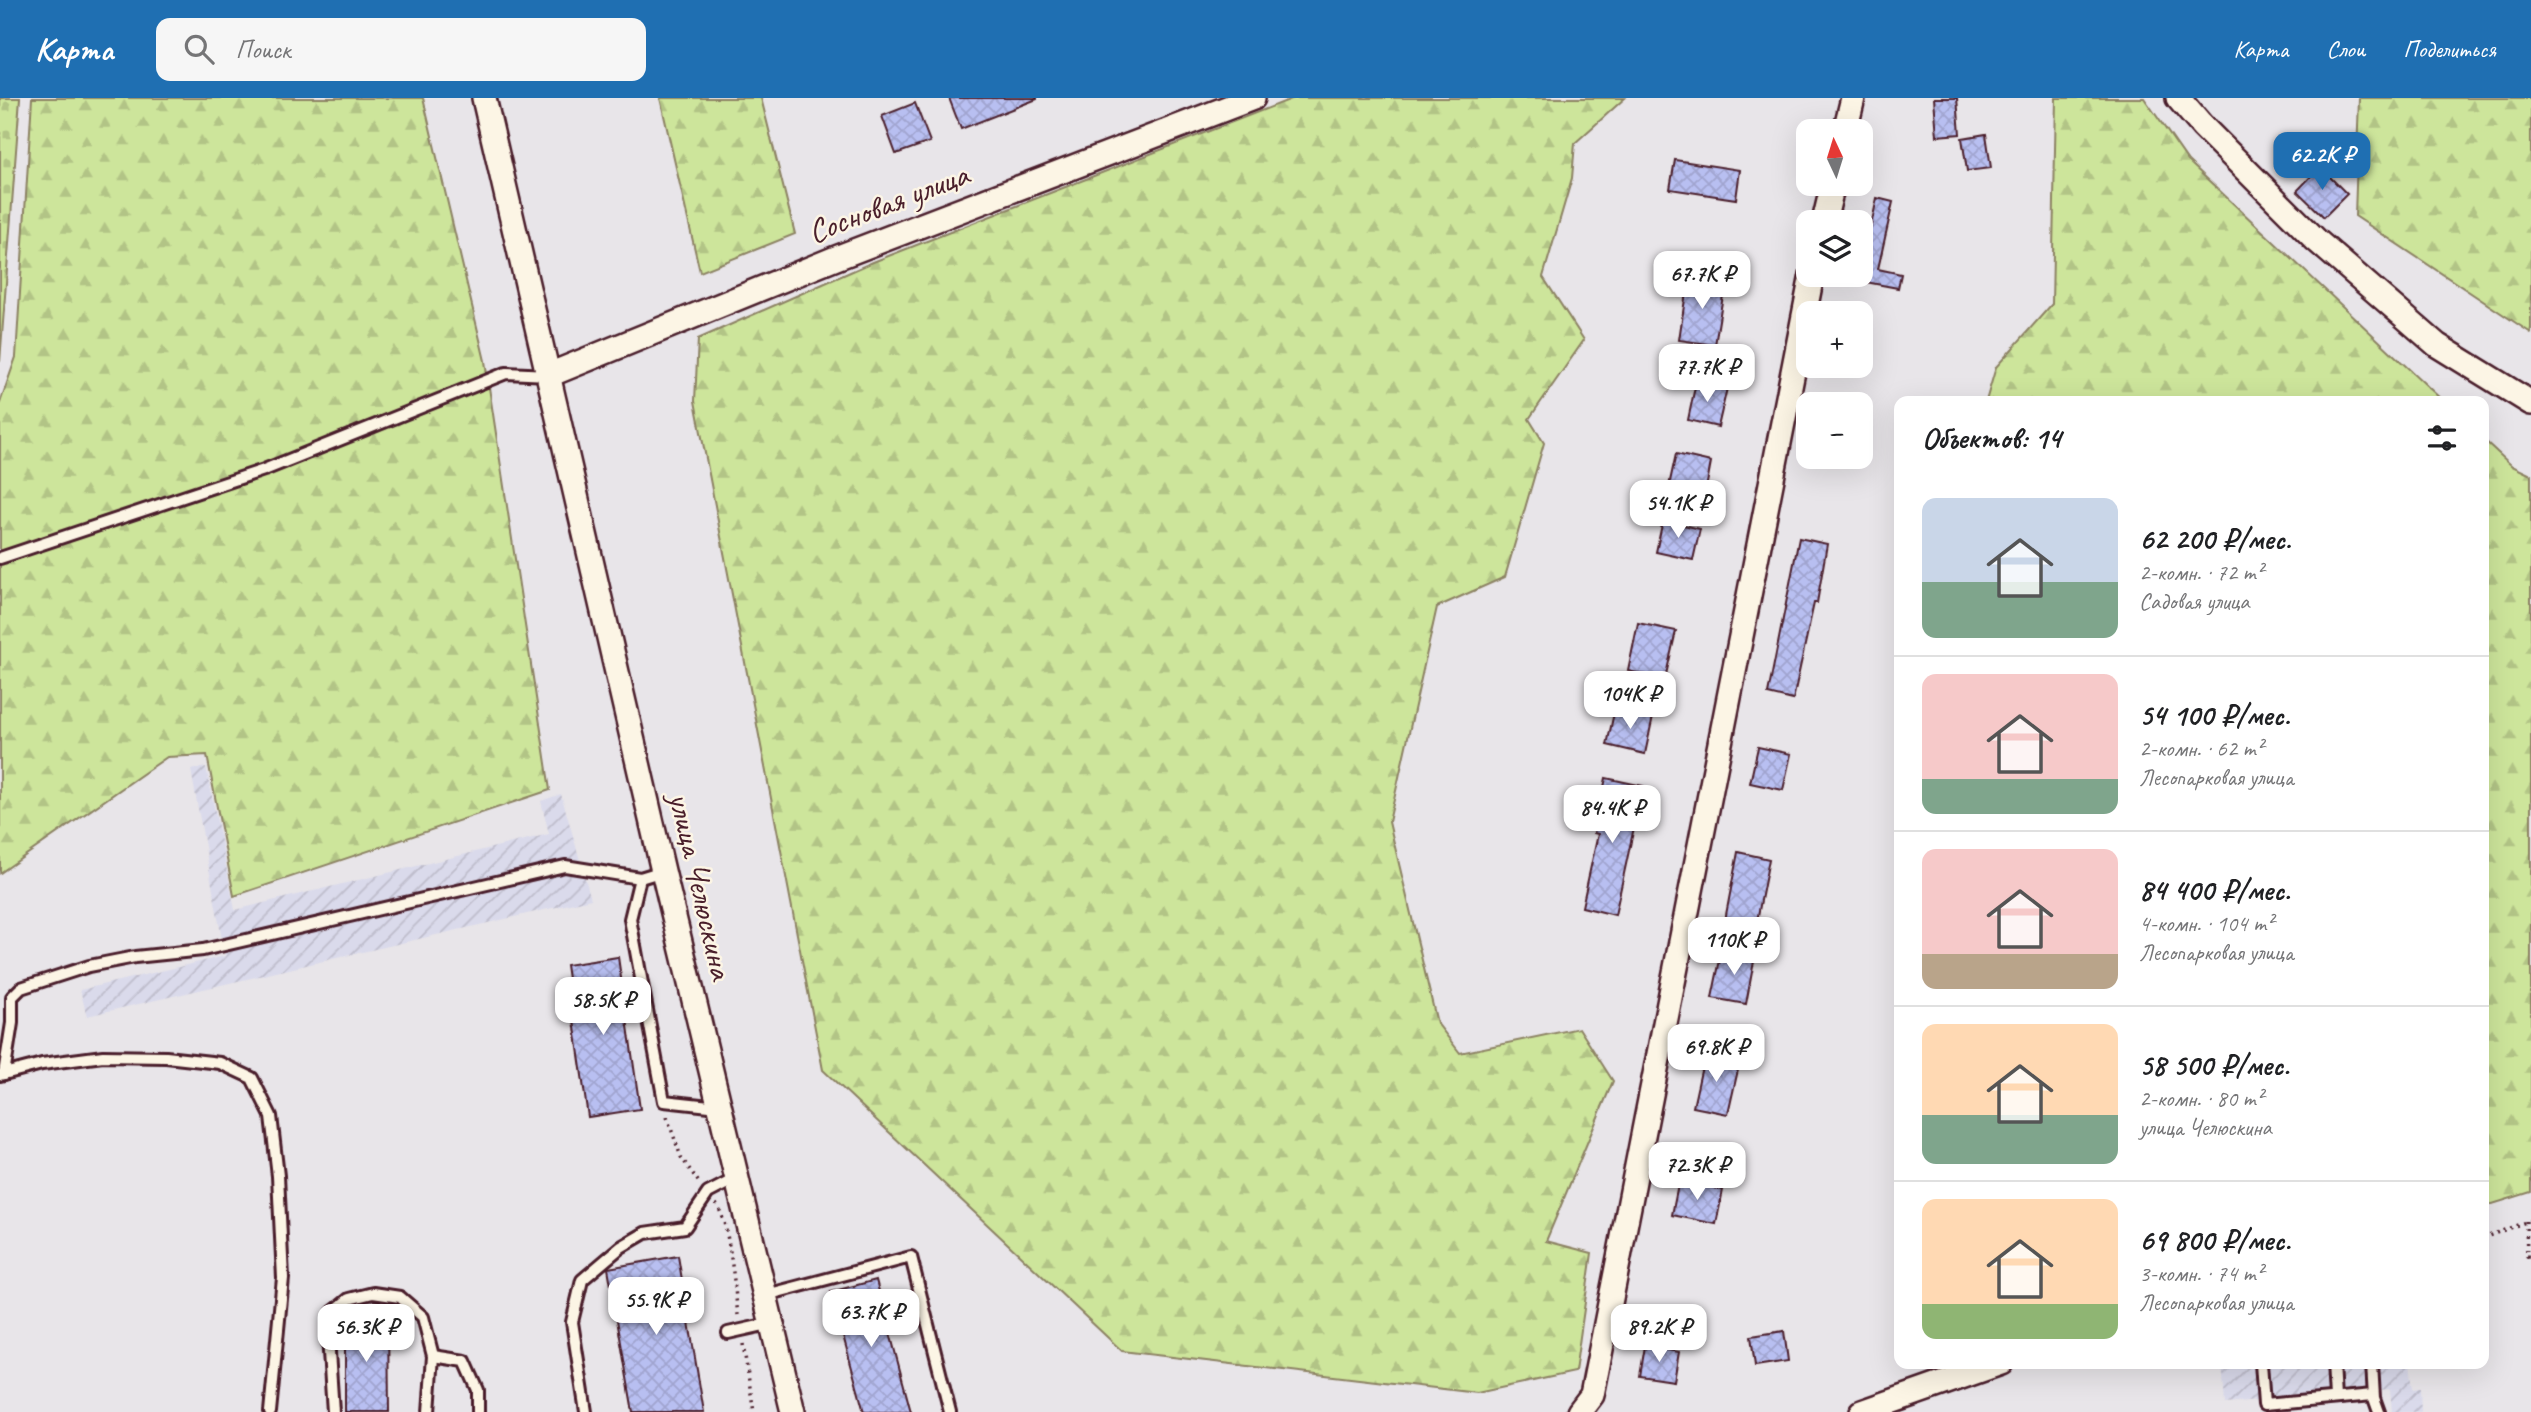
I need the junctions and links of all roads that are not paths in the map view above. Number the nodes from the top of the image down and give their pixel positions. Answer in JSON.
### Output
{"nodes":[{"id":1,"x":484,"y":98,"type":"edge"},
{"id":2,"x":1253,"y":98,"type":"edge"},
{"id":3,"x":1853,"y":98,"type":"edge"},
{"id":4,"x":2178,"y":98,"type":"edge"},
{"id":5,"x":1848,"y":119,"type":"edge"},
{"id":6,"x":1810,"y":287,"type":"edge"},
{"id":7,"x":549,"y":375,"type":"junction"},
{"id":8,"x":2531,"y":403,"type":"edge"},
{"id":9,"x":0,"y":558,"type":"edge"},
{"id":10,"x":663,"y":871,"type":"junction"},
{"id":11,"x":640,"y":878,"type":"junction"},
{"id":12,"x":2,"y":1074,"type":"edge"},
{"id":13,"x":719,"y":1107,"type":"junction"},
{"id":14,"x":737,"y":1178,"type":"junction"},
{"id":15,"x":766,"y":1295,"type":"junction"},
{"id":16,"x":773,"y":1323,"type":"junction"},
{"id":17,"x":728,"y":1333,"type":"dead end"},
{"id":18,"x":433,"y":1356,"type":"junction"},
{"id":19,"x":1984,"y":1369,"type":"edge"},
{"id":20,"x":2261,"y":1369,"type":"edge"},
{"id":21,"x":2333,"y":1369,"type":"edge"},
{"id":22,"x":2372,"y":1369,"type":"edge"},
{"id":23,"x":2374,"y":1395,"type":"junction"},
{"id":24,"x":2335,"y":1398,"type":"junction"},
{"id":25,"x":271,"y":1412,"type":"edge"},
{"id":26,"x":333,"y":1412,"type":"edge"},
{"id":27,"x":429,"y":1412,"type":"edge"},
{"id":28,"x":478,"y":1412,"type":"edge"},
{"id":29,"x":586,"y":1412,"type":"edge"},
{"id":30,"x":793,"y":1412,"type":"edge"},
{"id":31,"x":950,"y":1412,"type":"edge"},
{"id":32,"x":1579,"y":1412,"type":"edge"},
{"id":33,"x":1861,"y":1412,"type":"edge"},
{"id":34,"x":2379,"y":1412,"type":"edge"}],
"edges":[{"from":1,"to":7,"type":"street","name":"улица Челюскина"},
{"from":2,"to":7,"type":"street","name":"Сосновая улица"},
{"from":3,"to":5,"type":"street"},
{"from":4,"to":8,"type":"street"},
{"from":6,"to":32,"type":"street"},
{"from":7,"to":9,"type":"lane"},
{"from":7,"to":10,"type":"street","name":"улица Челюскина"},
{"from":10,"to":11,"type":"lane"},
{"from":10,"to":13,"type":"street","name":"улица Челюскина"},
{"from":11,"to":12,"type":"lane"},
{"from":11,"to":13,"type":"lane"},
{"from":12,"to":25,"type":"lane"},
{"from":13,"to":14,"type":"street","name":"улица Челюскина"},
{"from":14,"to":15,"type":"street","name":"улица Челюскина"},
{"from":14,"to":29,"type":"lane"},
{"from":15,"to":16,"type":"street","name":"улица Челюскина"},
{"from":15,"to":31,"type":"lane"},
{"from":16,"to":17,"type":"lane"},
{"from":16,"to":30,"type":"street","name":"улица Челюскина"},
{"from":18,"to":26,"type":"lane"},
{"from":18,"to":27,"type":"lane"},
{"from":18,"to":28,"type":"lane"},
{"from":19,"to":33,"type":"street"},
{"from":20,"to":24,"type":"lane"},
{"from":21,"to":24,"type":"lane"},
{"from":22,"to":23,"type":"lane"},
{"from":23,"to":24,"type":"lane"},
{"from":23,"to":34,"type":"lane"}]}
